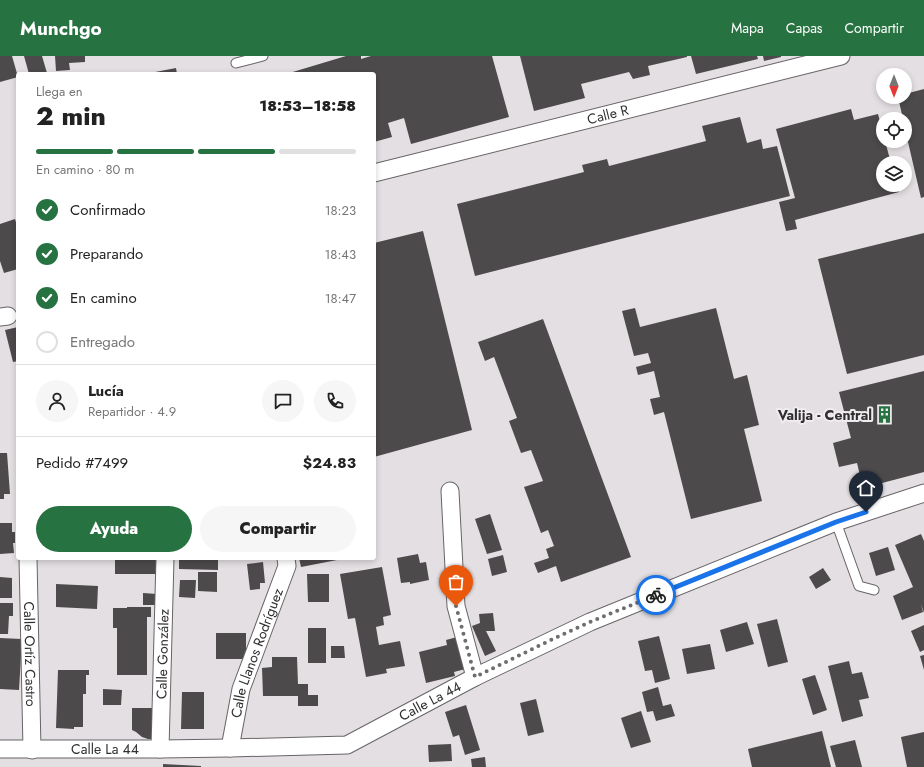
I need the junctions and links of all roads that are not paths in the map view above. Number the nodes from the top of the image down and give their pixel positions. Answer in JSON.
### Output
{"nodes":[{"id":1,"x":263,"y":56,"type":"edge"},
{"id":2,"x":841,"y":56,"type":"edge"},
{"id":3,"x":236,"y":62,"type":"dead end"},
{"id":4,"x":376,"y":172,"type":"edge"},
{"id":5,"x":450,"y":491,"type":"dead end"},
{"id":6,"x":924,"y":493,"type":"edge"},
{"id":7,"x":836,"y":522,"type":"junction"},
{"id":8,"x":28,"y":560,"type":"edge"},
{"id":9,"x":165,"y":560,"type":"edge"},
{"id":10,"x":286,"y":560,"type":"edge"},
{"id":11,"x":874,"y":590,"type":"dead end"},
{"id":12,"x":475,"y":677,"type":"junction"},
{"id":13,"x":230,"y":748,"type":"junction"},
{"id":14,"x":0,"y":749,"type":"edge"},
{"id":15,"x":160,"y":749,"type":"junction"},
{"id":16,"x":32,"y":750,"type":"junction"}],
"edges":[{"from":1,"to":3,"type":"lane"},
{"from":2,"to":4,"type":"street","name":"Calle R"},
{"from":5,"to":12,"type":"street"},
{"from":6,"to":7,"type":"street","name":"Calle La 44"},
{"from":7,"to":11,"type":"lane"},
{"from":7,"to":12,"type":"street","name":"Calle La 44"},
{"from":8,"to":16,"type":"street","name":"Calle Ortíz Castro"},
{"from":9,"to":15,"type":"street","name":"Calle González"},
{"from":10,"to":13,"type":"street","name":"Calle Llanos Rodríguez"},
{"from":12,"to":13,"type":"street","name":"Calle La 44"},
{"from":13,"to":15,"type":"street","name":"Calle La 44"},
{"from":14,"to":16,"type":"street","name":"Calle La 44"},
{"from":15,"to":16,"type":"street","name":"Calle La 44"}]}
